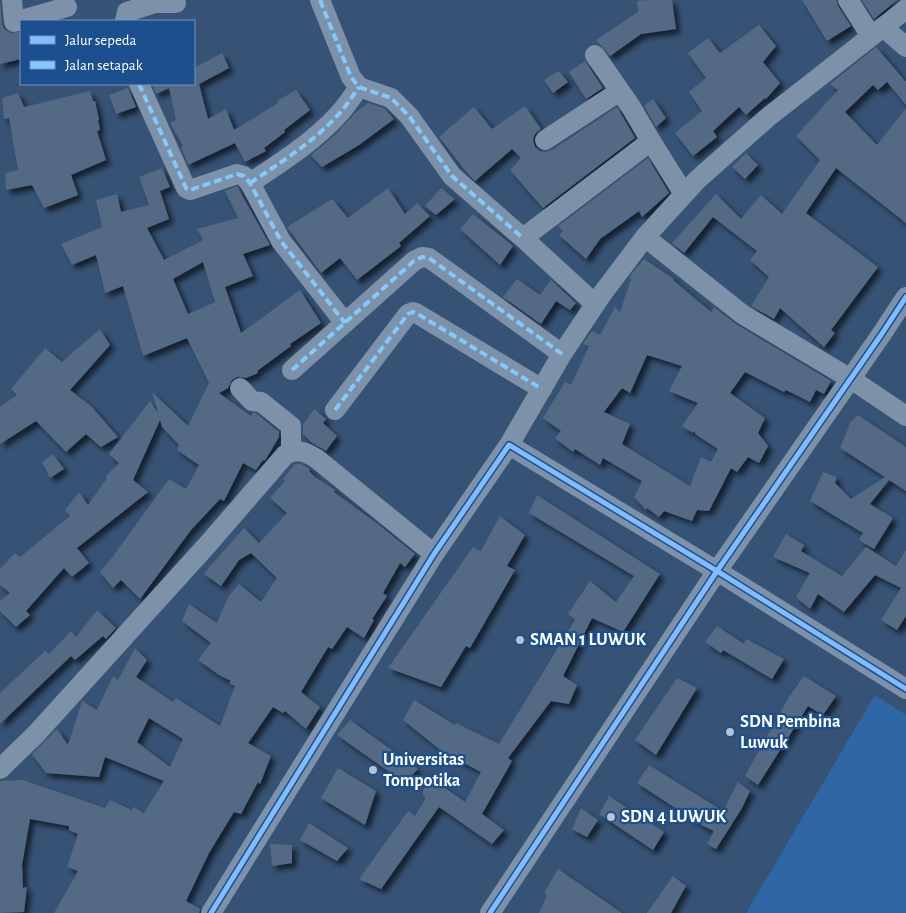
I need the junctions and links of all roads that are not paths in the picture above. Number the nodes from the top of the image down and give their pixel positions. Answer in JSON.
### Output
{"nodes":[{"id":1,"x":12,"y":0,"type":"edge"},
{"id":2,"x":320,"y":0,"type":"edge"},
{"id":3,"x":848,"y":0,"type":"edge"},
{"id":4,"x":179,"y":1,"type":"edge"},
{"id":5,"x":906,"y":9,"type":"edge"},
{"id":6,"x":69,"y":10,"type":"edge"},
{"id":7,"x":23,"y":20,"type":"edge"},
{"id":8,"x":125,"y":20,"type":"edge"},
{"id":9,"x":20,"y":21,"type":"edge"},
{"id":10,"x":877,"y":32,"type":"junction"},
{"id":11,"x":906,"y":47,"type":"edge"},
{"id":12,"x":596,"y":55,"type":"dead end"},
{"id":13,"x":139,"y":85,"type":"edge"},
{"id":14,"x":358,"y":88,"type":"junction"},
{"id":15,"x":620,"y":91,"type":"junction"},
{"id":16,"x":545,"y":140,"type":"dead end"},
{"id":17,"x":650,"y":141,"type":"junction"},
{"id":18,"x":250,"y":183,"type":"junction"},
{"id":19,"x":684,"y":194,"type":"junction"},
{"id":20,"x":523,"y":238,"type":"junction"},
{"id":21,"x":645,"y":238,"type":"junction"},
{"id":22,"x":906,"y":297,"type":"edge"},
{"id":23,"x":595,"y":304,"type":"junction"},
{"id":24,"x":345,"y":323,"type":"junction"},
{"id":25,"x":562,"y":354,"type":"junction"},
{"id":26,"x":292,"y":370,"type":"dead end"},
{"id":27,"x":851,"y":379,"type":"junction"},
{"id":28,"x":240,"y":388,"type":"dead end"},
{"id":29,"x":542,"y":389,"type":"junction"},
{"id":30,"x":334,"y":410,"type":"dead end"},
{"id":31,"x":906,"y":416,"type":"edge"},
{"id":32,"x":509,"y":445,"type":"junction"},
{"id":33,"x":291,"y":452,"type":"junction"},
{"id":34,"x":434,"y":554,"type":"junction"},
{"id":35,"x":717,"y":571,"type":"junction"},
{"id":36,"x":906,"y":689,"type":"edge"},
{"id":37,"x":0,"y":769,"type":"edge"},
{"id":38,"x":211,"y":913,"type":"edge"},
{"id":39,"x":490,"y":913,"type":"edge"}],
"edges":[{"from":1,"to":9,"type":"street"},
{"from":2,"to":14,"type":"street"},
{"from":3,"to":10,"type":"street"},
{"from":4,"to":8,"type":"street"},
{"from":5,"to":10,"type":"street"},
{"from":6,"to":7,"type":"street"},
{"from":10,"to":11,"type":"street"},
{"from":10,"to":19,"type":"street"},
{"from":12,"to":15,"type":"street"},
{"from":13,"to":18,"type":"street"},
{"from":14,"to":18,"type":"street"},
{"from":14,"to":20,"type":"street"},
{"from":15,"to":16,"type":"street"},
{"from":15,"to":17,"type":"street"},
{"from":17,"to":19,"type":"street"},
{"from":17,"to":20,"type":"street"},
{"from":18,"to":24,"type":"street"},
{"from":19,"to":21,"type":"street"},
{"from":20,"to":23,"type":"street"},
{"from":21,"to":23,"type":"street"},
{"from":21,"to":27,"type":"street"},
{"from":22,"to":27,"type":"street"},
{"from":23,"to":25,"type":"street"},
{"from":24,"to":25,"type":"street"},
{"from":24,"to":26,"type":"street"},
{"from":25,"to":29,"type":"street"},
{"from":27,"to":31,"type":"street"},
{"from":27,"to":35,"type":"street"},
{"from":28,"to":33,"type":"street"},
{"from":29,"to":30,"type":"street"},
{"from":29,"to":32,"type":"street"},
{"from":32,"to":34,"type":"street"},
{"from":32,"to":35,"type":"street"},
{"from":33,"to":34,"type":"street"},
{"from":33,"to":37,"type":"street"},
{"from":34,"to":38,"type":"street"},
{"from":35,"to":36,"type":"street"},
{"from":35,"to":39,"type":"street"}]}
